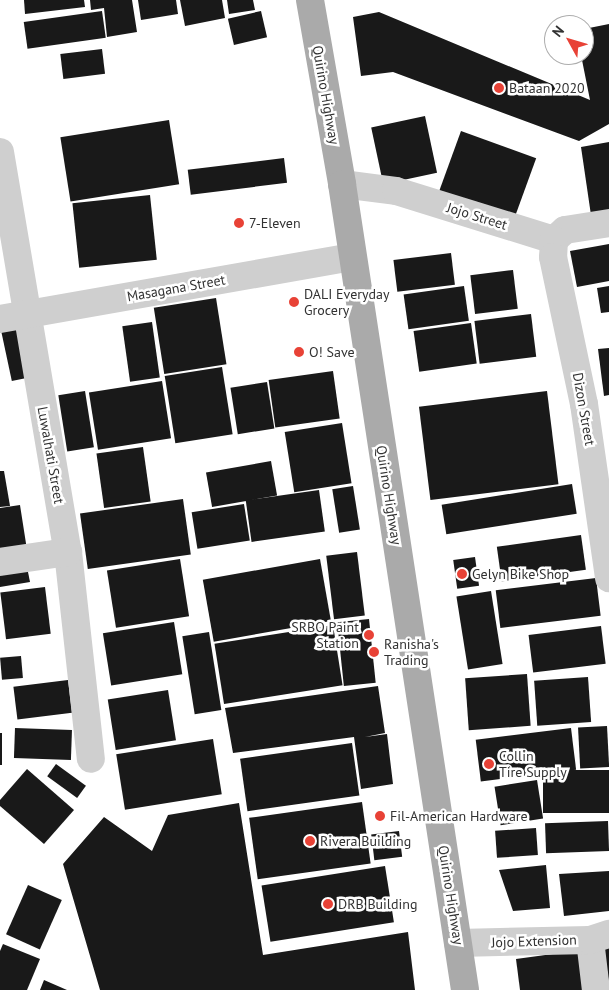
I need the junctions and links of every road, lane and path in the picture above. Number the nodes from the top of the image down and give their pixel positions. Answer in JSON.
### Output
{"nodes":[{"id":1,"x":310,"y":0,"type":"edge"},
{"id":2,"x":0,"y":152,"type":"edge"},
{"id":3,"x":342,"y":184,"type":"junction"},
{"id":4,"x":609,"y":224,"type":"edge"},
{"id":5,"x":554,"y":240,"type":"junction"},
{"id":6,"x":351,"y":257,"type":"junction"},
{"id":7,"x":13,"y":317,"type":"edge"},
{"id":8,"x":68,"y":552,"type":"junction"},
{"id":9,"x":0,"y":562,"type":"edge"},
{"id":10,"x":609,"y":578,"type":"edge"},
{"id":11,"x":91,"y":759,"type":"dead end"},
{"id":12,"x":600,"y":937,"type":"edge"},
{"id":13,"x":458,"y":943,"type":"junction"},
{"id":14,"x":466,"y":990,"type":"edge"},
{"id":15,"x":596,"y":990,"type":"edge"}],
"edges":[{"from":1,"to":3,"type":"main road","name":"Quirino Highway"},
{"from":2,"to":7,"type":"street","name":"Luwalhati Street"},
{"from":3,"to":5,"type":"street","name":"Jojo Street"},
{"from":3,"to":6,"type":"main road","name":"Quirino Highway"},
{"from":4,"to":5,"type":"street"},
{"from":5,"to":10,"type":"street","name":"Dizon Street"},
{"from":6,"to":7,"type":"street","name":"Masagana Street"},
{"from":6,"to":13,"type":"main road","name":"Quirino Highway"},
{"from":7,"to":8,"type":"street","name":"Luwalhati Street"},
{"from":8,"to":9,"type":"street"},
{"from":8,"to":11,"type":"street","name":"Luwalhati Street"},
{"from":12,"to":13,"type":"street","name":"Jojo Extension"},
{"from":12,"to":15,"type":"street"},
{"from":13,"to":14,"type":"main road","name":"Quirino Highway"}]}
